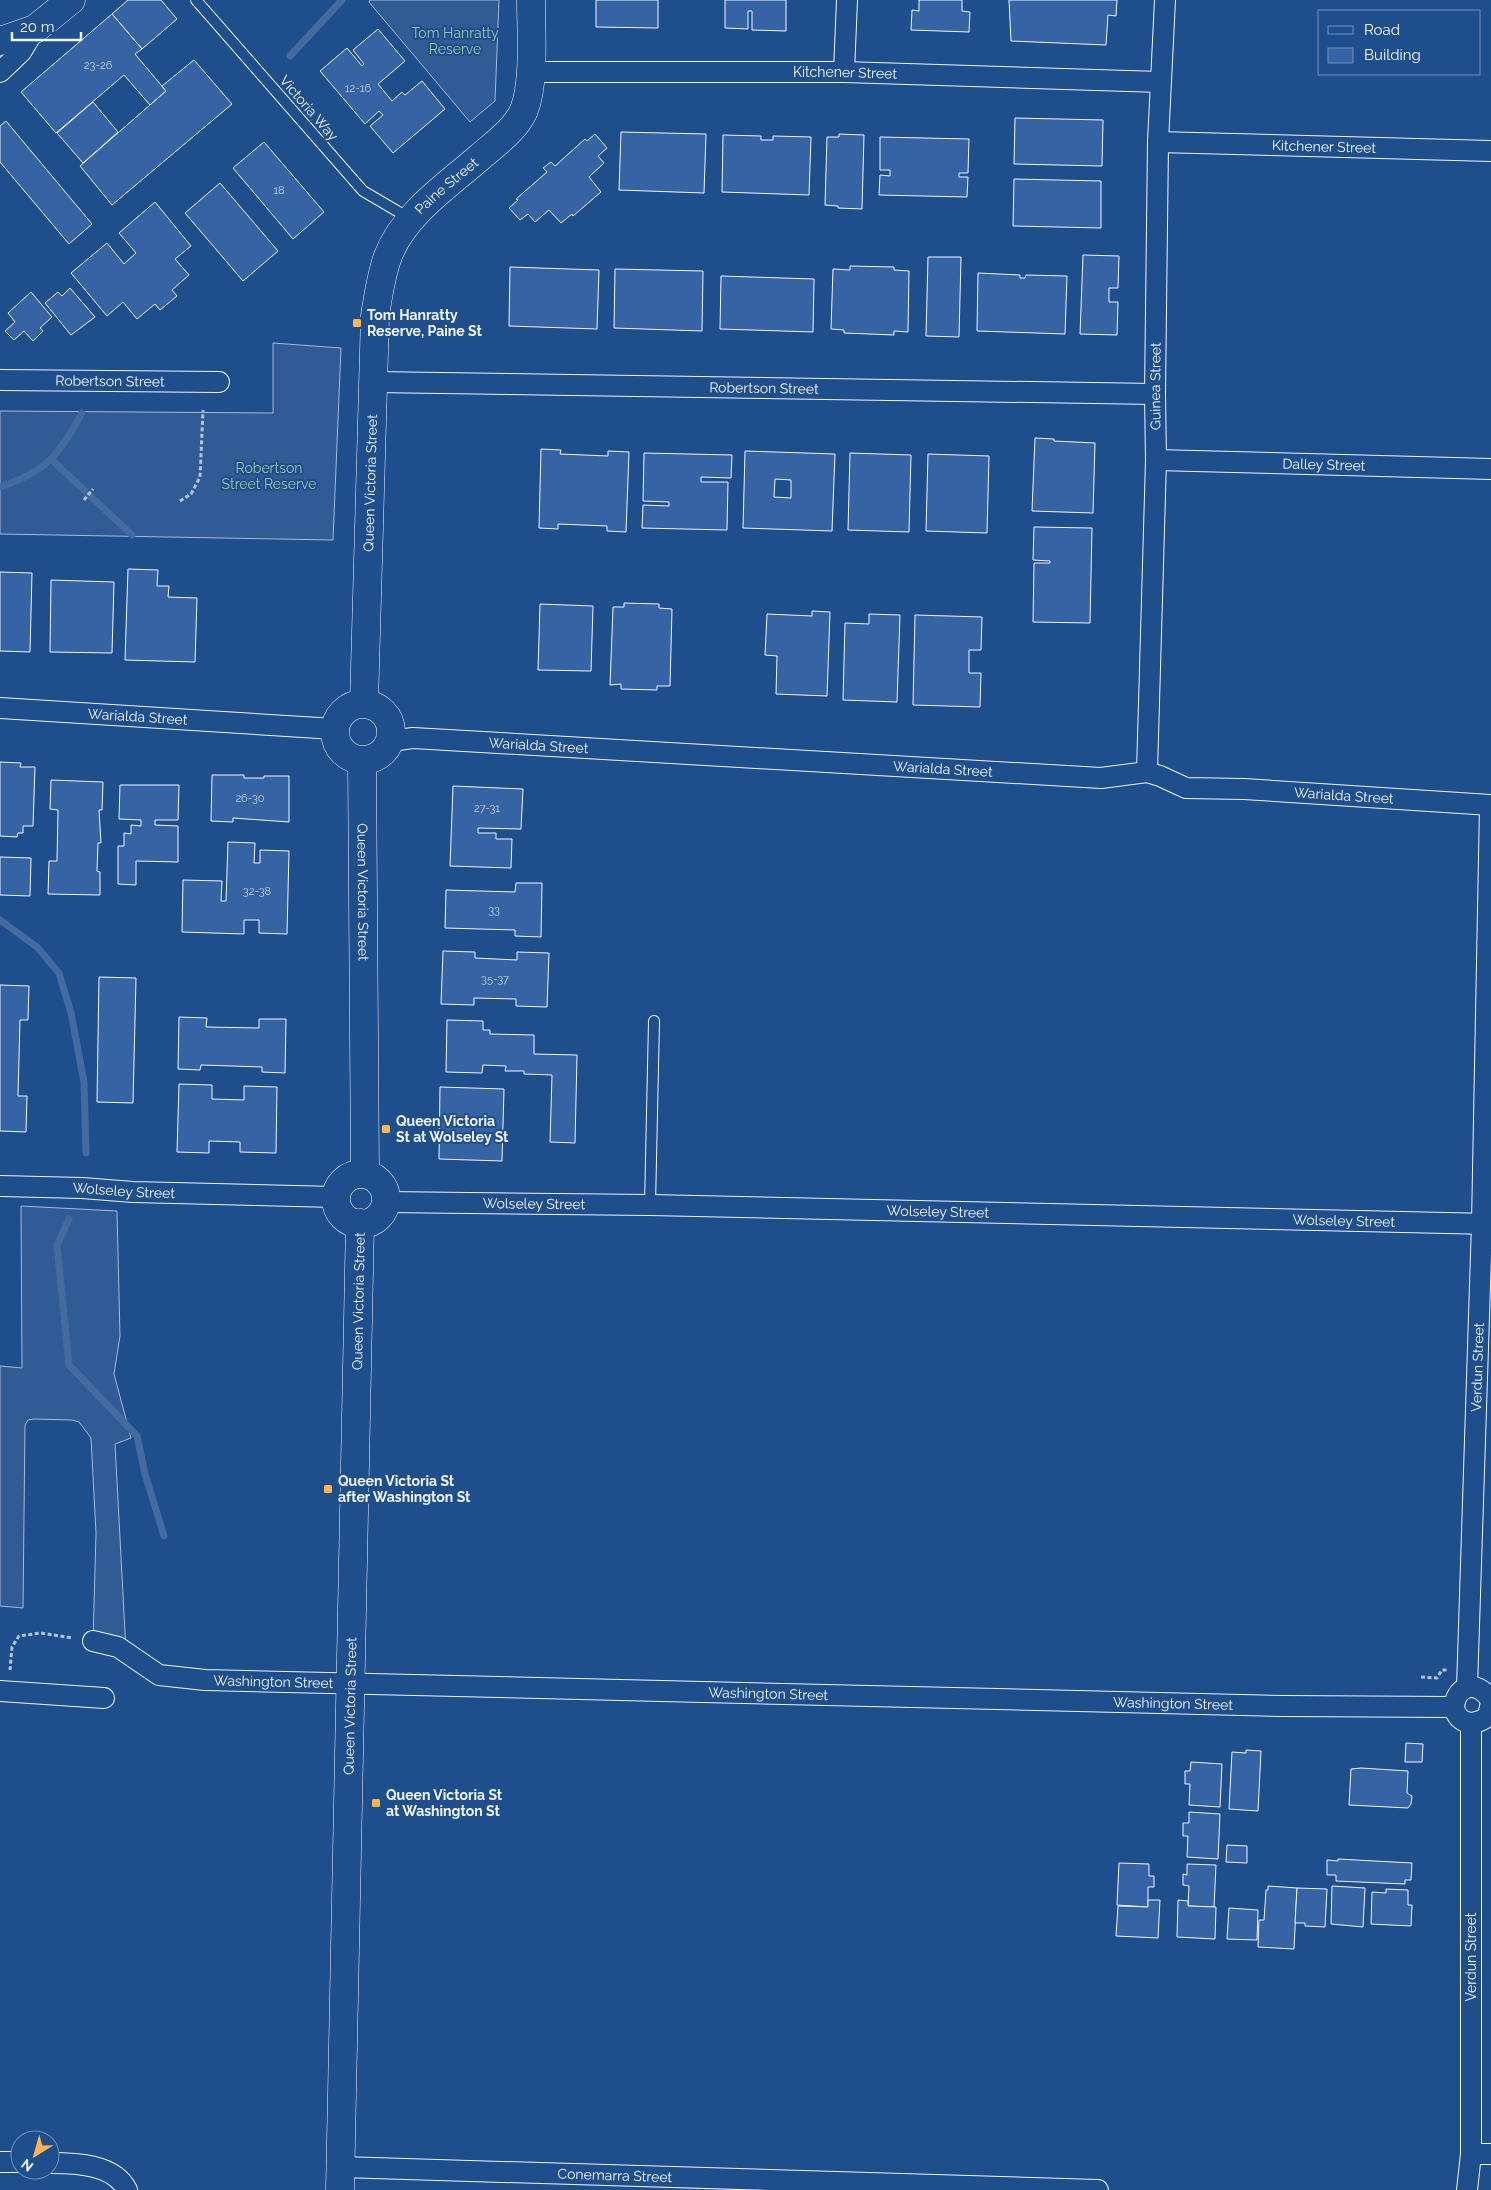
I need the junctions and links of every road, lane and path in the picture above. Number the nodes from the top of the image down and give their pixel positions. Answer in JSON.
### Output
{"nodes":[{"id":1,"x":70,"y":0,"type":"edge"},
{"id":2,"x":196,"y":0,"type":"edge"},
{"id":3,"x":531,"y":0,"type":"edge"},
{"id":4,"x":847,"y":0,"type":"edge"},
{"id":5,"x":1165,"y":0,"type":"edge"},
{"id":6,"x":35,"y":29,"type":"junction"},
{"id":7,"x":0,"y":41,"type":"edge"},
{"id":8,"x":0,"y":72,"type":"edge"},
{"id":9,"x":530,"y":72,"type":"junction"},
{"id":10,"x":844,"y":72,"type":"junction"},
{"id":11,"x":1160,"y":82,"type":"junction"},
{"id":12,"x":1158,"y":142,"type":"junction"},
{"id":13,"x":1491,"y":150,"type":"edge"},
{"id":14,"x":412,"y":219,"type":"junction"},
{"id":15,"x":0,"y":380,"type":"edge"},
{"id":16,"x":219,"y":382,"type":"dead end"},
{"id":17,"x":373,"y":382,"type":"junction"},
{"id":18,"x":1155,"y":394,"type":"junction"},
{"id":19,"x":203,"y":410,"type":"dead end"},
{"id":20,"x":1156,"y":460,"type":"junction"},
{"id":21,"x":1491,"y":470,"type":"edge"},
{"id":22,"x":93,"y":489,"type":"dead end"},
{"id":23,"x":84,"y":500,"type":"dead end"},
{"id":24,"x":180,"y":501,"type":"dead end"},
{"id":25,"x":364,"y":703,"type":"junction"},
{"id":26,"x":0,"y":708,"type":"edge"},
{"id":27,"x":335,"y":729,"type":"junction"},
{"id":28,"x":390,"y":741,"type":"junction"},
{"id":29,"x":362,"y":761,"type":"junction"},
{"id":30,"x":1146,"y":772,"type":"junction"},
{"id":31,"x":1491,"y":805,"type":"edge"},
{"id":32,"x":654,"y":1021,"type":"dead end"},
{"id":33,"x":365,"y":1174,"type":"junction"},
{"id":34,"x":0,"y":1186,"type":"edge"},
{"id":35,"x":336,"y":1196,"type":"junction"},
{"id":36,"x":386,"y":1202,"type":"junction"},
{"id":37,"x":650,"y":1205,"type":"junction"},
{"id":38,"x":360,"y":1223,"type":"junction"},
{"id":39,"x":1486,"y":1224,"type":"edge"},
{"id":40,"x":93,"y":1641,"type":"joint"},
{"id":41,"x":1442,"y":1670,"type":"dead end"},
{"id":42,"x":1421,"y":1677,"type":"dead end"},
{"id":43,"x":350,"y":1683,"type":"junction"},
{"id":44,"x":1467,"y":1688,"type":"junction"},
{"id":45,"x":4,"y":1692,"type":"edge"},
{"id":46,"x":104,"y":1698,"type":"dead end"},
{"id":47,"x":1491,"y":1702,"type":"edge"},
{"id":48,"x":1454,"y":1707,"type":"junction"},
{"id":49,"x":1471,"y":1724,"type":"junction"},
{"id":50,"x":1481,"y":2154,"type":"edge"},
{"id":51,"x":60,"y":2164,"type":"edge"},
{"id":52,"x":340,"y":2179,"type":"edge"},
{"id":53,"x":127,"y":2190,"type":"edge"},
{"id":54,"x":1098,"y":2190,"type":"edge"},
{"id":55,"x":1467,"y":2190,"type":"edge"}],
"edges":[{"from":1,"to":6,"type":"main road"},
{"from":2,"to":14,"type":"lane","name":"Victoria Way"},
{"from":3,"to":9,"type":"main road","name":"Paine Street"},
{"from":4,"to":10,"type":"street"},
{"from":5,"to":11,"type":"street","name":"Guinea Street"},
{"from":6,"to":7,"type":"main road"},
{"from":6,"to":8,"type":"street"},
{"from":9,"to":10,"type":"street","name":"Kitchener Street"},
{"from":9,"to":14,"type":"main road","name":"Paine Street"},
{"from":10,"to":11,"type":"street","name":"Kitchener Street"},
{"from":11,"to":12,"type":"street","name":"Guinea Street"},
{"from":12,"to":13,"type":"street","name":"Kitchener Street"},
{"from":12,"to":18,"type":"street","name":"Guinea Street"},
{"from":14,"to":17,"type":"main road","name":"Paine Street"},
{"from":15,"to":16,"type":"street","name":"Robertson Street"},
{"from":17,"to":18,"type":"street","name":"Robertson Street"},
{"from":17,"to":25,"type":"main road","name":"Queen Victoria Street"},
{"from":18,"to":20,"type":"street","name":"Guinea Street"},
{"from":19,"to":24,"type":"path"},
{"from":20,"to":21,"type":"street","name":"Dalley Street"},
{"from":20,"to":30,"type":"street","name":"Guinea Street"},
{"from":22,"to":23,"type":"path"},
{"from":25,"to":27,"type":"main road"},
{"from":25,"to":28,"type":"main road"},
{"from":26,"to":27,"type":"street","name":"Warialda Street"},
{"from":27,"to":29,"type":"main road"},
{"from":28,"to":29,"type":"main road"},
{"from":28,"to":30,"type":"street","name":"Warialda Street"},
{"from":29,"to":33,"type":"main road","name":"Queen Victoria Street"},
{"from":30,"to":31,"type":"street","name":"Warialda Street"},
{"from":31,"to":39,"type":"street","name":"Verdun Street"},
{"from":32,"to":37,"type":"lane"},
{"from":33,"to":35,"type":"main road"},
{"from":33,"to":36,"type":"main road"},
{"from":34,"to":35,"type":"street","name":"Wolseley Street"},
{"from":35,"to":38,"type":"main road"},
{"from":36,"to":37,"type":"street","name":"Wolseley Street"},
{"from":36,"to":38,"type":"main road"},
{"from":37,"to":39,"type":"street","name":"Wolseley Street"},
{"from":38,"to":43,"type":"main road","name":"Queen Victoria Street"},
{"from":39,"to":44,"type":"street","name":"Verdun Street"},
{"from":40,"to":43,"type":"street","name":"Washington Street"},
{"from":40,"to":45,"type":"path"},
{"from":41,"to":42,"type":"path"},
{"from":43,"to":48,"type":"street","name":"Washington Street"},
{"from":43,"to":52,"type":"main road","name":"Queen Victoria Street"},
{"from":44,"to":47,"type":"street"},
{"from":44,"to":48,"type":"street"},
{"from":45,"to":46,"type":"street"},
{"from":47,"to":49,"type":"street"},
{"from":48,"to":49,"type":"street"},
{"from":49,"to":50,"type":"street","name":"Verdun Street"},
{"from":50,"to":55,"type":"street","name":"Verdun Street"},
{"from":51,"to":53,"type":"street"},
{"from":52,"to":54,"type":"street","name":"Conemarra Street"}]}
